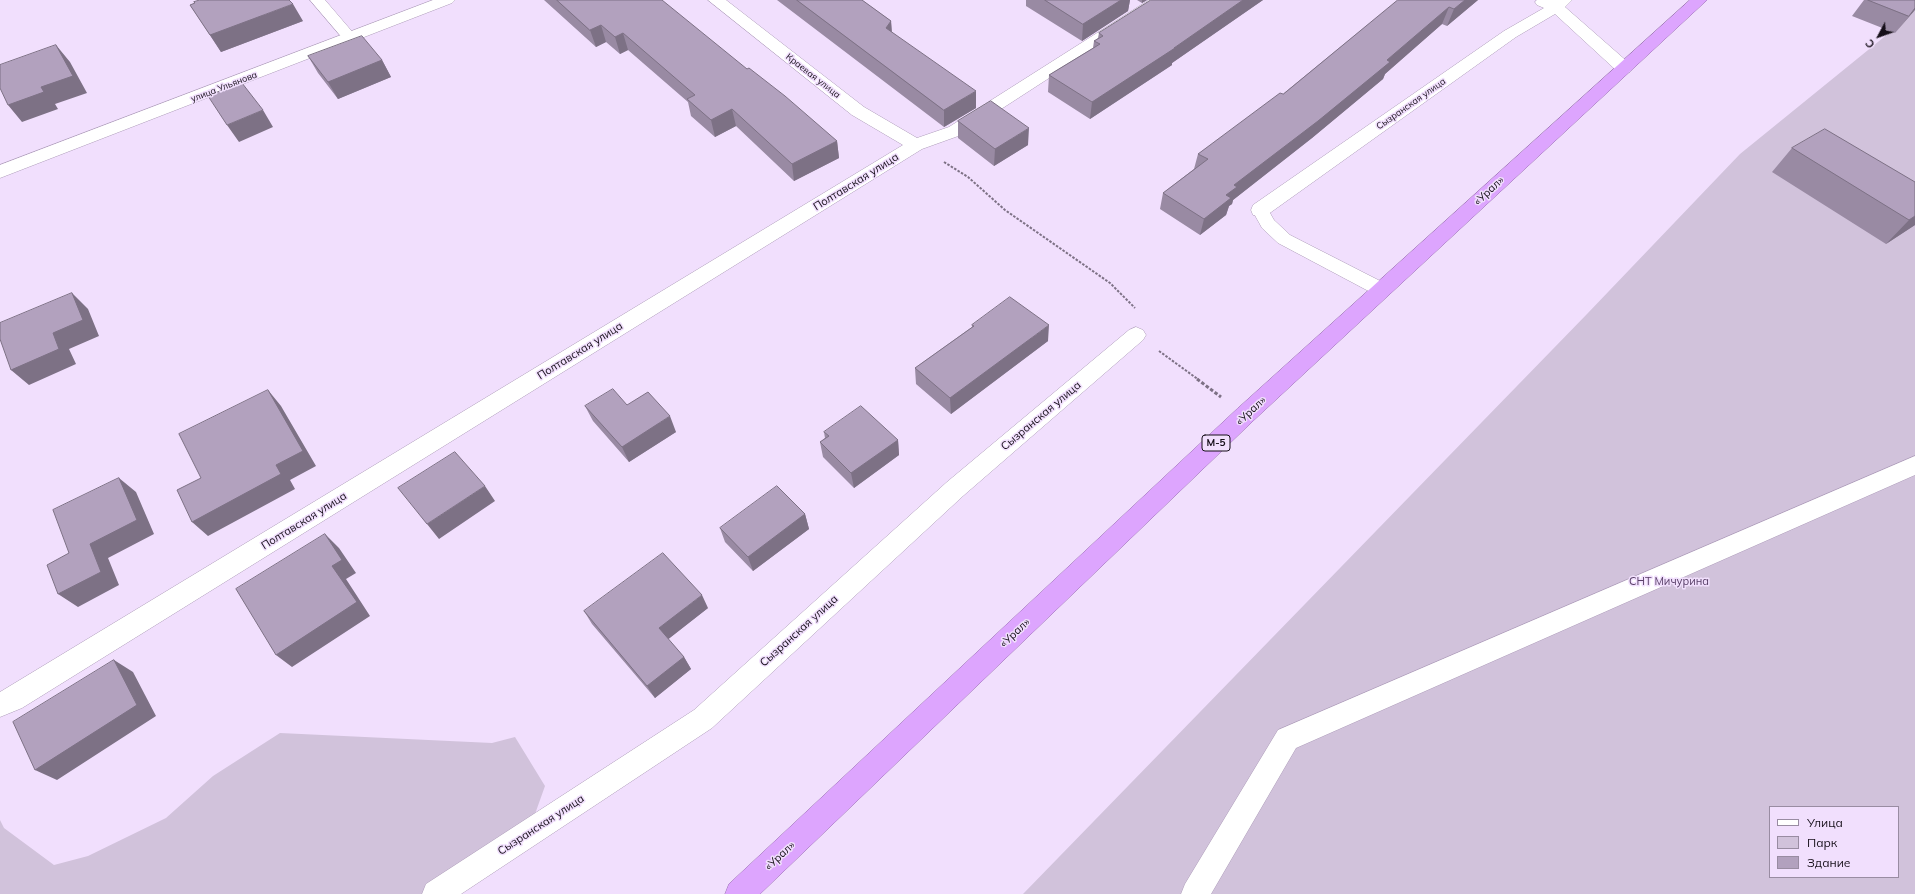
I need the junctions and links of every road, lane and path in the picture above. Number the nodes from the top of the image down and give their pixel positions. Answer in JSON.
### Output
{"nodes":[{"id":1,"x":317,"y":0,"type":"edge"},
{"id":2,"x":448,"y":0,"type":"edge"},
{"id":3,"x":716,"y":0,"type":"edge"},
{"id":4,"x":1160,"y":0,"type":"edge"},
{"id":5,"x":1540,"y":0,"type":"edge"},
{"id":6,"x":1699,"y":0,"type":"edge"},
{"id":7,"x":1560,"y":4,"type":"edge"},
{"id":8,"x":350,"y":38,"type":"junction"},
{"id":9,"x":1624,"y":68,"type":"junction"},
{"id":10,"x":916,"y":145,"type":"junction"},
{"id":11,"x":0,"y":172,"type":"edge"},
{"id":12,"x":1260,"y":210,"type":"joint"},
{"id":13,"x":1382,"y":290,"type":"junction"},
{"id":14,"x":1136,"y":335,"type":"junction"},
{"id":15,"x":1245,"y":415,"type":"junction"},
{"id":16,"x":1915,"y":465,"type":"edge"},
{"id":17,"x":0,"y":705,"type":"edge"},
{"id":18,"x":436,"y":894,"type":"edge"},
{"id":19,"x":739,"y":894,"type":"edge"},
{"id":20,"x":1195,"y":894,"type":"edge"}],
"edges":[{"from":1,"to":8,"type":"lane"},
{"from":2,"to":8,"type":"street","name":"улица Ульянова"},
{"from":3,"to":10,"type":"street","name":"Краевая улица"},
{"from":4,"to":10,"type":"street","name":"Полтавская улица"},
{"from":5,"to":7,"type":"street"},
{"from":6,"to":9,"type":"highway","name":"«Урал»","number":"М-5"},
{"from":7,"to":9,"type":"street"},
{"from":7,"to":12,"type":"street","name":"Сызранская улица"},
{"from":8,"to":11,"type":"street","name":"улица Ульянова"},
{"from":9,"to":13,"type":"highway","name":"«Урал»","number":"М-5"},
{"from":10,"to":14,"type":"path"},
{"from":10,"to":17,"type":"street","name":"Полтавская улица"},
{"from":12,"to":13,"type":"lane"},
{"from":13,"to":15,"type":"highway","name":"«Урал»","number":"М-5"},
{"from":14,"to":15,"type":"path"},
{"from":14,"to":18,"type":"street","name":"Сызранская улица"},
{"from":15,"to":19,"type":"highway","name":"«Урал»","number":"М-5"},
{"from":16,"to":20,"type":"street"}]}
